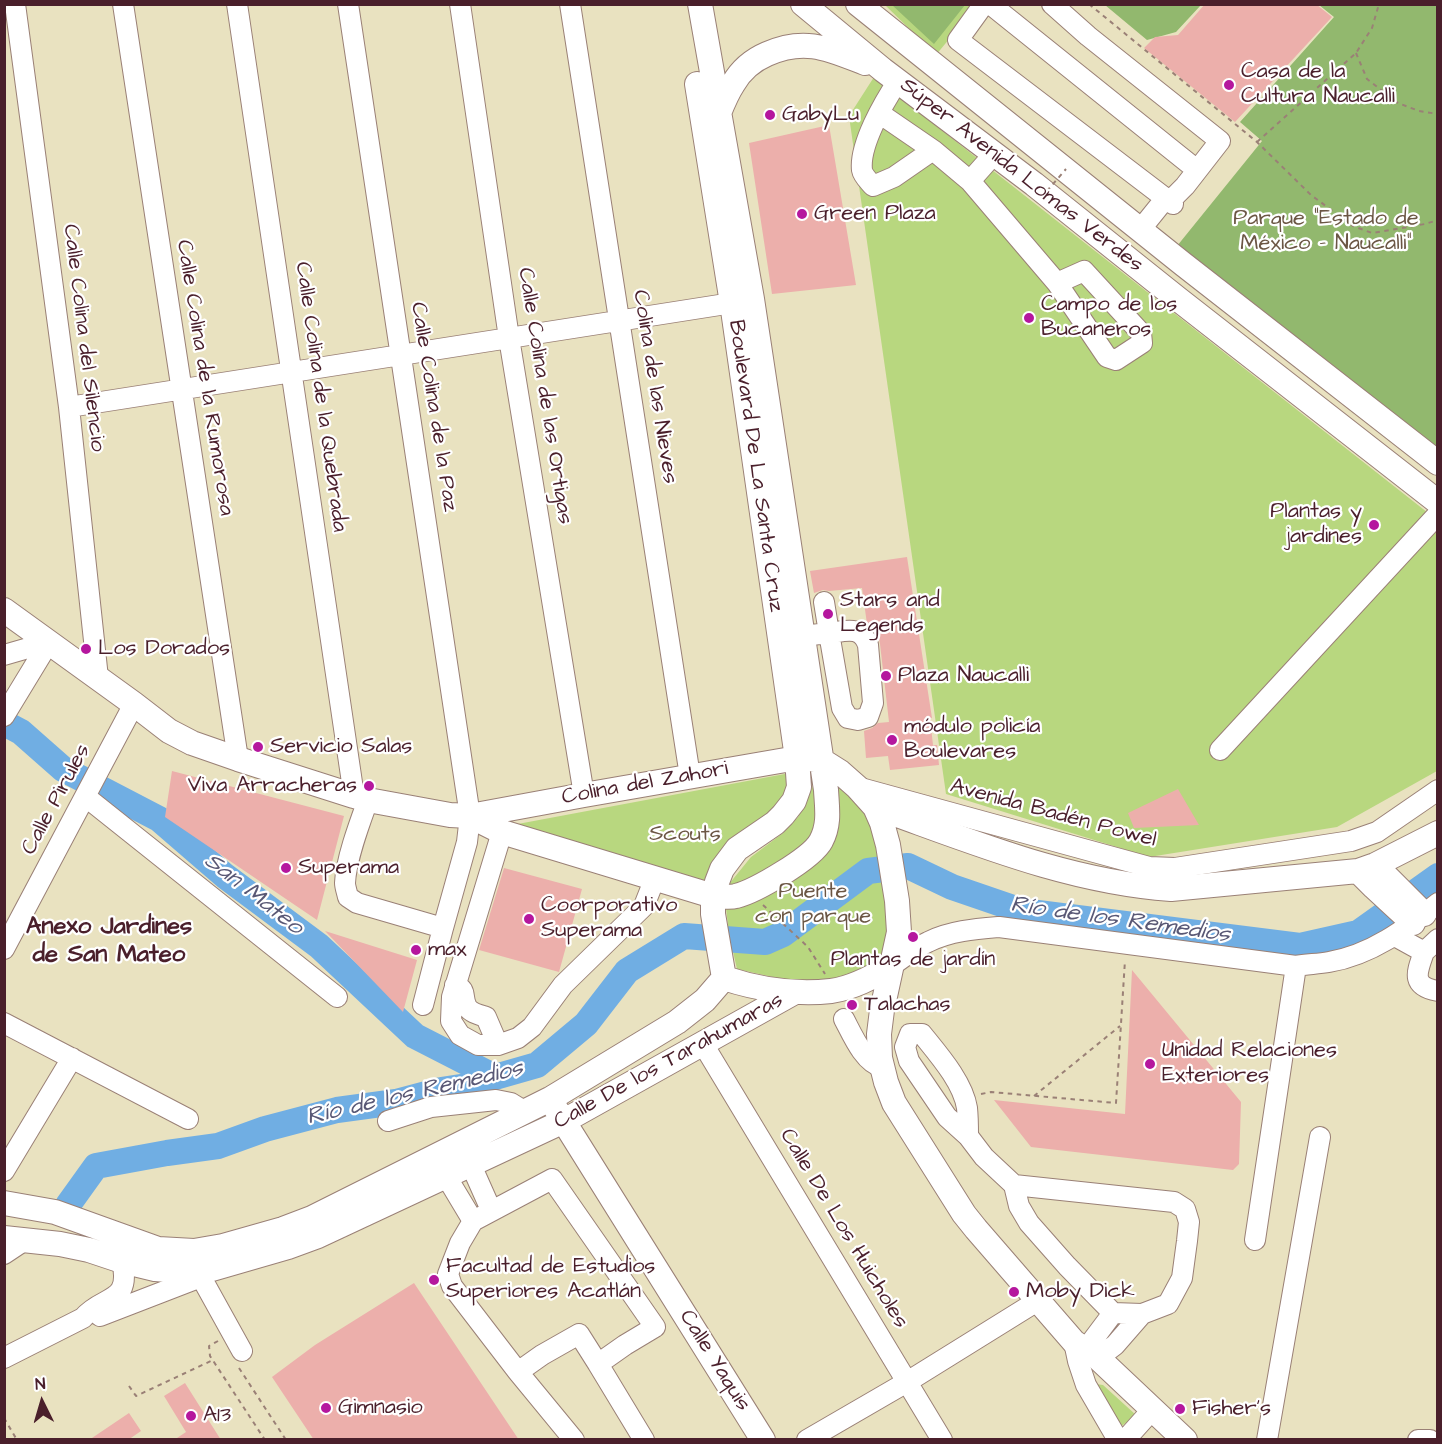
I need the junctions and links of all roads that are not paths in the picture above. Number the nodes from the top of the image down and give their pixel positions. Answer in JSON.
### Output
{"nodes":[{"id":1,"x":15,"y":4,"type":"edge"},
{"id":2,"x":123,"y":4,"type":"edge"},
{"id":3,"x":237,"y":4,"type":"edge"},
{"id":4,"x":348,"y":4,"type":"edge"},
{"id":5,"x":459,"y":4,"type":"edge"},
{"id":6,"x":570,"y":4,"type":"edge"},
{"id":7,"x":685,"y":4,"type":"edge"},
{"id":8,"x":700,"y":4,"type":"edge"},
{"id":9,"x":803,"y":4,"type":"edge"},
{"id":10,"x":858,"y":4,"type":"edge"},
{"id":11,"x":881,"y":4,"type":"edge"},
{"id":12,"x":984,"y":4,"type":"edge"},
{"id":13,"x":990,"y":4,"type":"edge"},
{"id":14,"x":1052,"y":4,"type":"edge"},
{"id":15,"x":928,"y":61,"type":"junction"},
{"id":16,"x":890,"y":75,"type":"junction"},
{"id":17,"x":719,"y":113,"type":"junction"},
{"id":18,"x":879,"y":113,"type":"junction"},
{"id":19,"x":933,"y":150,"type":"junction"},
{"id":20,"x":994,"y":154,"type":"junction"},
{"id":21,"x":1197,"y":170,"type":"junction"},
{"id":22,"x":970,"y":181,"type":"junction"},
{"id":23,"x":1172,"y":200,"type":"junction"},
{"id":24,"x":1147,"y":235,"type":"junction"},
{"id":25,"x":1057,"y":283,"type":"junction"},
{"id":26,"x":742,"y":301,"type":"junction"},
{"id":27,"x":619,"y":321,"type":"junction"},
{"id":28,"x":509,"y":338,"type":"junction"},
{"id":29,"x":401,"y":355,"type":"junction"},
{"id":30,"x":292,"y":372,"type":"junction"},
{"id":31,"x":182,"y":389,"type":"junction"},
{"id":32,"x":69,"y":407,"type":"junction"},
{"id":33,"x":1437,"y":463,"type":"edge"},
{"id":34,"x":1437,"y":502,"type":"edge"},
{"id":35,"x":1437,"y":514,"type":"edge"},
{"id":36,"x":824,"y":602,"type":"dead end"},
{"id":37,"x":11,"y":621,"type":"edge"},
{"id":38,"x":802,"y":636,"type":"junction"},
{"id":39,"x":49,"y":642,"type":"junction"},
{"id":40,"x":4,"y":655,"type":"edge"},
{"id":41,"x":98,"y":678,"type":"junction"},
{"id":42,"x":134,"y":704,"type":"junction"},
{"id":43,"x":7,"y":711,"type":"edge"},
{"id":44,"x":1220,"y":750,"type":"dead end"},
{"id":45,"x":238,"y":759,"type":"junction"},
{"id":46,"x":809,"y":759,"type":"junction"},
{"id":47,"x":690,"y":776,"type":"junction"},
{"id":48,"x":857,"y":787,"type":"junction"},
{"id":49,"x":1437,"y":790,"type":"edge"},
{"id":50,"x":88,"y":793,"type":"junction"},
{"id":51,"x":584,"y":795,"type":"junction"},
{"id":52,"x":361,"y":798,"type":"junction"},
{"id":53,"x":874,"y":807,"type":"junction"},
{"id":54,"x":470,"y":816,"type":"junction"},
{"id":55,"x":502,"y":832,"type":"junction"},
{"id":56,"x":1437,"y":833,"type":"edge"},
{"id":57,"x":1375,"y":876,"type":"junction"},
{"id":58,"x":655,"y":878,"type":"junction"},
{"id":59,"x":713,"y":905,"type":"junction"},
{"id":60,"x":1416,"y":916,"type":"edge"},
{"id":61,"x":443,"y":928,"type":"junction"},
{"id":62,"x":1430,"y":945,"type":"edge"},
{"id":63,"x":4,"y":949,"type":"edge"},
{"id":64,"x":891,"y":966,"type":"junction"},
{"id":65,"x":1296,"y":966,"type":"junction"},
{"id":66,"x":724,"y":978,"type":"junction"},
{"id":67,"x":455,"y":985,"type":"junction"},
{"id":68,"x":1437,"y":991,"type":"edge"},
{"id":69,"x":795,"y":992,"type":"junction"},
{"id":70,"x":337,"y":997,"type":"dead end"},
{"id":71,"x":423,"y":1005,"type":"dead end"},
{"id":72,"x":844,"y":1019,"type":"dead end"},
{"id":73,"x":4,"y":1023,"type":"edge"},
{"id":74,"x":703,"y":1044,"type":"junction"},
{"id":75,"x":498,"y":1045,"type":"junction"},
{"id":76,"x":72,"y":1058,"type":"junction"},
{"id":77,"x":882,"y":1066,"type":"junction"},
{"id":78,"x":550,"y":1099,"type":"junction"},
{"id":79,"x":524,"y":1112,"type":"junction"},
{"id":80,"x":188,"y":1119,"type":"dead end"},
{"id":81,"x":388,"y":1121,"type":"dead end"},
{"id":82,"x":564,"y":1121,"type":"junction"},
{"id":83,"x":969,"y":1136,"type":"junction"},
{"id":84,"x":1320,"y":1137,"type":"dead end"},
{"id":85,"x":471,"y":1165,"type":"junction"},
{"id":86,"x":4,"y":1171,"type":"edge"},
{"id":87,"x":446,"y":1176,"type":"junction"},
{"id":88,"x":1014,"y":1185,"type":"junction"},
{"id":89,"x":4,"y":1203,"type":"edge"},
{"id":90,"x":491,"y":1210,"type":"junction"},
{"id":91,"x":473,"y":1221,"type":"junction"},
{"id":92,"x":15,"y":1239,"type":"edge"},
{"id":93,"x":1255,"y":1240,"type":"dead end"},
{"id":94,"x":4,"y":1254,"type":"edge"},
{"id":95,"x":122,"y":1261,"type":"junction"},
{"id":96,"x":206,"y":1273,"type":"junction"},
{"id":97,"x":1039,"y":1300,"type":"junction"},
{"id":98,"x":1113,"y":1313,"type":"junction"},
{"id":99,"x":1142,"y":1314,"type":"junction"},
{"id":100,"x":83,"y":1318,"type":"junction"},
{"id":101,"x":238,"y":1344,"type":"road end"},
{"id":102,"x":1086,"y":1350,"type":"junction"},
{"id":103,"x":4,"y":1358,"type":"edge"},
{"id":104,"x":598,"y":1364,"type":"junction"},
{"id":105,"x":518,"y":1372,"type":"junction"},
{"id":106,"x":907,"y":1382,"type":"junction"},
{"id":107,"x":1152,"y":1410,"type":"junction"},
{"id":108,"x":1418,"y":1439,"type":"edge"},
{"id":109,"x":574,"y":1440,"type":"edge"},
{"id":110,"x":644,"y":1440,"type":"edge"},
{"id":111,"x":763,"y":1440,"type":"edge"},
{"id":112,"x":807,"y":1440,"type":"edge"},
{"id":113,"x":942,"y":1440,"type":"edge"},
{"id":114,"x":1118,"y":1440,"type":"edge"},
{"id":115,"x":1125,"y":1440,"type":"edge"},
{"id":116,"x":1185,"y":1440,"type":"edge"},
{"id":117,"x":1267,"y":1440,"type":"edge"},
{"id":118,"x":1430,"y":1440,"type":"edge"}],
"edges":[{"from":1,"to":32,"type":"street","name":"Calle Colina del Silencio"},
{"from":2,"to":31,"type":"street","name":"Calle Colina de la Rumorosa"},
{"from":3,"to":30,"type":"street","name":"Calle Colina de la Quebrada"},
{"from":4,"to":29,"type":"street","name":"Calle Colina de la Paz"},
{"from":5,"to":28,"type":"street","name":"Calle Colina de las Ortigas"},
{"from":6,"to":27,"type":"street","name":"Colina de las Nieves"},
{"from":7,"to":26,"type":"main road","name":"Boulevard De La Santa Cruz"},
{"from":8,"to":17,"type":"main road","name":"Boulevard De La Santa Cruz"},
{"from":9,"to":16,"type":"main road","name":"Súper Avenida Lomas Verdes"},
{"from":10,"to":15,"type":"main road","name":"Súper Avenida Lomas Verdes"},
{"from":11,"to":15,"type":"main road"},
{"from":12,"to":23,"type":"street"},
{"from":13,"to":21,"type":"street"},
{"from":14,"to":21,"type":"street"},
{"from":15,"to":24,"type":"main road","name":"Súper Avenida Lomas Verdes"},
{"from":16,"to":17,"type":"main road"},
{"from":16,"to":18,"type":"street"},
{"from":16,"to":20,"type":"main road","name":"Súper Avenida Lomas Verdes"},
{"from":17,"to":26,"type":"main road","name":"Boulevard De La Santa Cruz"},
{"from":18,"to":19,"type":"street"},
{"from":18,"to":19,"type":"street"},
{"from":19,"to":22,"type":"street"},
{"from":20,"to":22,"type":"street"},
{"from":20,"to":34,"type":"main road","name":"Súper Avenida Lomas Verdes"},
{"from":21,"to":23,"type":"street"},
{"from":22,"to":25,"type":"street"},
{"from":23,"to":24,"type":"street"},
{"from":24,"to":33,"type":"main road","name":"Súper Avenida Lomas Verdes"},
{"from":25,"to":25,"type":"street"},
{"from":26,"to":27,"type":"street"},
{"from":26,"to":38,"type":"main road","name":"Boulevard De La Santa Cruz"},
{"from":26,"to":46,"type":"main road","name":"Boulevard De La Santa Cruz"},
{"from":27,"to":28,"type":"street"},
{"from":27,"to":47,"type":"street","name":"Colina de las Nieves"},
{"from":28,"to":29,"type":"street"},
{"from":28,"to":51,"type":"street","name":"Calle Colina de las Ortigas"},
{"from":29,"to":30,"type":"street"},
{"from":29,"to":54,"type":"street","name":"Calle Colina de la Paz"},
{"from":30,"to":31,"type":"street"},
{"from":30,"to":52,"type":"street","name":"Calle Colina de la Quebrada"},
{"from":31,"to":32,"type":"street"},
{"from":31,"to":45,"type":"street","name":"Calle Colina de la Rumorosa"},
{"from":32,"to":41,"type":"street","name":"Calle Colina del Silencio"},
{"from":35,"to":44,"type":"street"},
{"from":36,"to":38,"type":"street"},
{"from":37,"to":39,"type":"main road"},
{"from":38,"to":46,"type":"main road","name":"Boulevard De La Santa Cruz"},
{"from":39,"to":40,"type":"street"},
{"from":39,"to":41,"type":"main road"},
{"from":39,"to":43,"type":"street"},
{"from":41,"to":42,"type":"main road"},
{"from":42,"to":45,"type":"main road"},
{"from":42,"to":50,"type":"street","name":"Calle Pirules"},
{"from":45,"to":52,"type":"main road"},
{"from":46,"to":47,"type":"main road","name":"Colina del Zahori"},
{"from":46,"to":48,"type":"main road"},
{"from":46,"to":59,"type":"main road","name":"Boulevard De La Santa Cruz"},
{"from":46,"to":59,"type":"main road","name":"Boulevard De La Santa Cruz"},
{"from":47,"to":51,"type":"main road","name":"Colina del Zahori"},
{"from":48,"to":49,"type":"street","name":"Avenida Badén Powel"},
{"from":48,"to":53,"type":"main road"},
{"from":50,"to":63,"type":"street","name":"Calle Pirules"},
{"from":50,"to":70,"type":"street"},
{"from":51,"to":54,"type":"main road","name":"Colina del Zahori"},
{"from":52,"to":54,"type":"main road"},
{"from":52,"to":61,"type":"street"},
{"from":53,"to":57,"type":"main road"},
{"from":53,"to":64,"type":"main road"},
{"from":54,"to":55,"type":"main road"},
{"from":54,"to":61,"type":"street","name":"Calle Colina de la Paz"},
{"from":55,"to":58,"type":"main road"},
{"from":55,"to":67,"type":"street"},
{"from":56,"to":57,"type":"main road"},
{"from":57,"to":60,"type":"main road"},
{"from":58,"to":59,"type":"main road"},
{"from":58,"to":75,"type":"street"},
{"from":59,"to":66,"type":"main road","name":"Boulevard De La Santa Cruz"},
{"from":60,"to":62,"type":"street"},
{"from":60,"to":65,"type":"street"},
{"from":61,"to":71,"type":"street","name":"Calle Colina de la Paz"},
{"from":62,"to":68,"type":"street"},
{"from":64,"to":65,"type":"street"},
{"from":64,"to":69,"type":"main road"},
{"from":64,"to":77,"type":"main road"},
{"from":65,"to":93,"type":"street"},
{"from":66,"to":69,"type":"main road","name":"Calle De los Tarahumaras"},
{"from":66,"to":78,"type":"main road","name":"Calle De los Tarahumaras"},
{"from":67,"to":75,"type":"street"},
{"from":67,"to":75,"type":"street"},
{"from":69,"to":74,"type":"main road","name":"Calle De los Tarahumaras"},
{"from":72,"to":77,"type":"street"},
{"from":73,"to":76,"type":"street"},
{"from":74,"to":82,"type":"main road","name":"Calle De los Tarahumaras"},
{"from":74,"to":106,"type":"street","name":"Calle De Los Huicholes"},
{"from":76,"to":80,"type":"street"},
{"from":76,"to":86,"type":"street"},
{"from":77,"to":97,"type":"main road"},
{"from":78,"to":79,"type":"main road","name":"Calle De los Tarahumaras"},
{"from":78,"to":82,"type":"main road","name":"Calle Yaquis"},
{"from":79,"to":81,"type":"street"},
{"from":79,"to":89,"type":"main road","name":"Calle De los Tarahumaras"},
{"from":82,"to":85,"type":"main road","name":"Calle De los Tarahumaras"},
{"from":82,"to":111,"type":"main road","name":"Calle Yaquis"},
{"from":83,"to":83,"type":"street"},
{"from":83,"to":88,"type":"street"},
{"from":84,"to":117,"type":"street"},
{"from":85,"to":87,"type":"main road","name":"Calle De los Tarahumaras"},
{"from":85,"to":90,"type":"street"},
{"from":87,"to":91,"type":"street"},
{"from":87,"to":96,"type":"main road","name":"Calle De los Tarahumaras"},
{"from":88,"to":98,"type":"street"},
{"from":88,"to":99,"type":"street"},
{"from":90,"to":91,"type":"street"},
{"from":90,"to":104,"type":"street"},
{"from":91,"to":105,"type":"street"},
{"from":92,"to":94,"type":"street"},
{"from":92,"to":95,"type":"main road","name":"Calle De los Tarahumaras"},
{"from":95,"to":96,"type":"main road","name":"Calle De los Tarahumaras"},
{"from":95,"to":100,"type":"street"},
{"from":96,"to":100,"type":"street"},
{"from":96,"to":101,"type":"street"},
{"from":97,"to":102,"type":"main road"},
{"from":97,"to":106,"type":"street"},
{"from":98,"to":99,"type":"street"},
{"from":98,"to":102,"type":"street"},
{"from":99,"to":102,"type":"street"},
{"from":100,"to":103,"type":"street"},
{"from":102,"to":107,"type":"main road"},
{"from":102,"to":114,"type":"street"},
{"from":104,"to":105,"type":"street"},
{"from":104,"to":110,"type":"street"},
{"from":105,"to":109,"type":"street"},
{"from":106,"to":112,"type":"street"},
{"from":106,"to":113,"type":"street","name":"Calle De Los Huicholes"},
{"from":107,"to":115,"type":"street"},
{"from":107,"to":116,"type":"main road"},
{"from":108,"to":118,"type":"street"}]}
